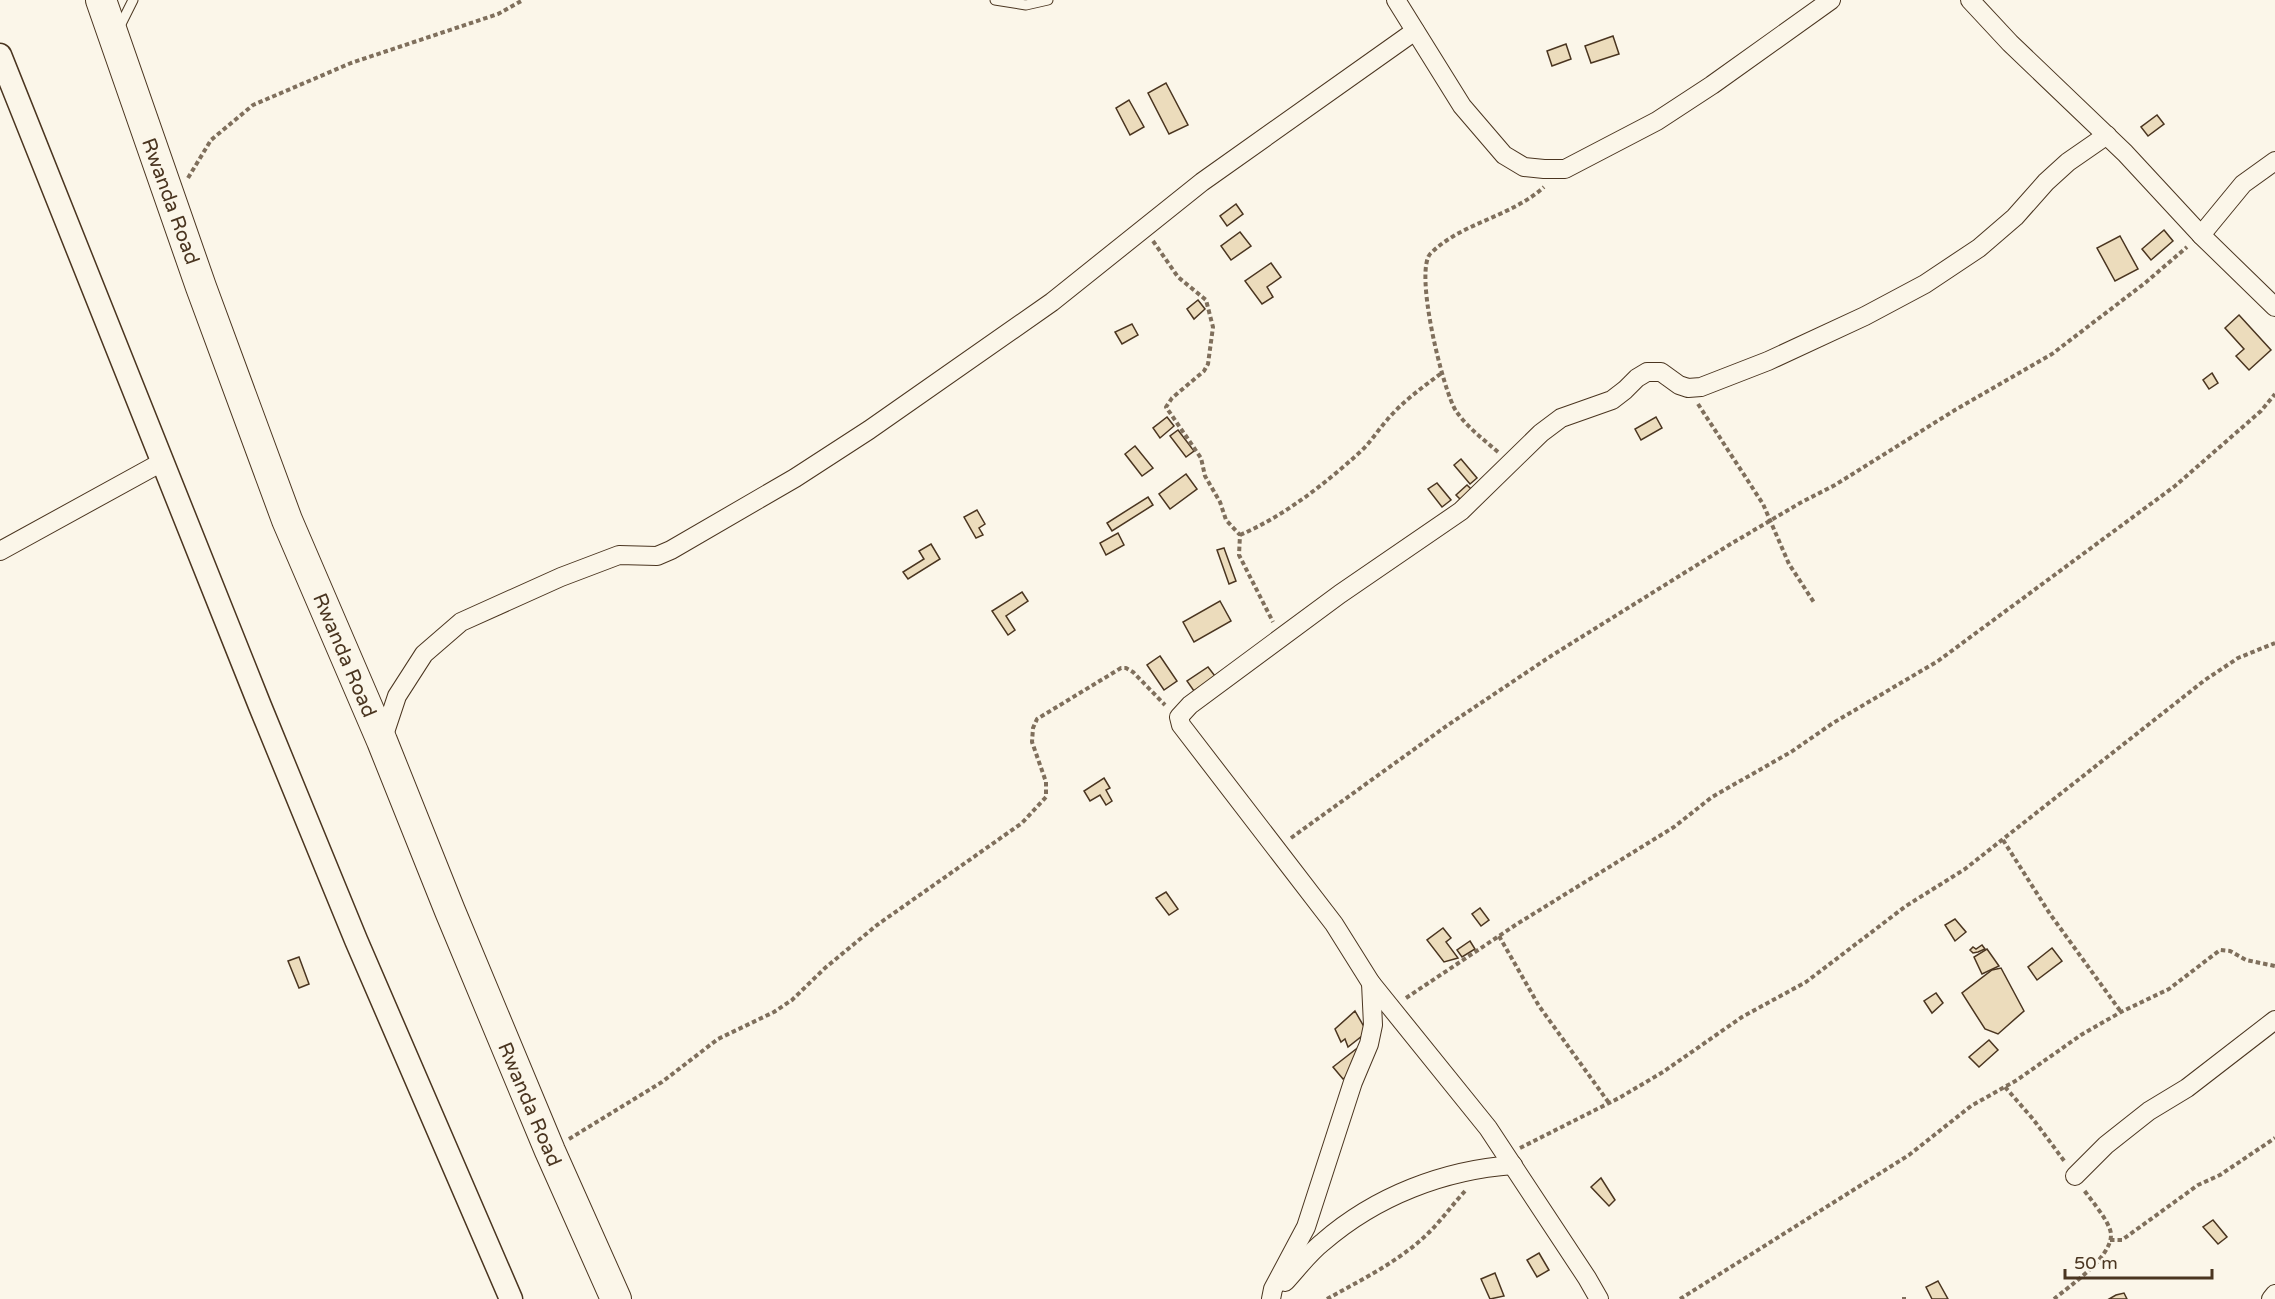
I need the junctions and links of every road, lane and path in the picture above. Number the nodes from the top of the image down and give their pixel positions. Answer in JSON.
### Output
{"nodes":[{"id":1,"x":101,"y":0,"type":"edge"},
{"id":2,"x":133,"y":0,"type":"edge"},
{"id":3,"x":523,"y":0,"type":"edge"},
{"id":4,"x":995,"y":0,"type":"edge"},
{"id":5,"x":1048,"y":0,"type":"edge"},
{"id":6,"x":1396,"y":0,"type":"edge"},
{"id":7,"x":1831,"y":0,"type":"edge"},
{"id":8,"x":1970,"y":0,"type":"edge"},
{"id":9,"x":1415,"y":31,"type":"junction"},
{"id":10,"x":114,"y":38,"type":"junction"},
{"id":11,"x":0,"y":55,"type":"edge"},
{"id":12,"x":2107,"y":135,"type":"junction"},
{"id":13,"x":2275,"y":161,"type":"edge"},
{"id":14,"x":1565,"y":169,"type":"junction"},
{"id":15,"x":172,"y":204,"type":"junction"},
{"id":16,"x":1144,"y":227,"type":"junction"},
{"id":17,"x":2201,"y":235,"type":"junction"},
{"id":18,"x":2275,"y":307,"type":"edge"},
{"id":19,"x":1443,"y":372,"type":"junction"},
{"id":20,"x":1688,"y":388,"type":"junction"},
{"id":21,"x":2275,"y":394,"type":"edge"},
{"id":22,"x":162,"y":462,"type":"junction"},
{"id":23,"x":1512,"y":463,"type":"junction"},
{"id":24,"x":1771,"y":521,"type":"junction"},
{"id":25,"x":1240,"y":534,"type":"junction"},
{"id":26,"x":0,"y":551,"type":"edge"},
{"id":27,"x":1815,"y":604,"type":"dead end"},
{"id":28,"x":1284,"y":637,"type":"junction"},
{"id":29,"x":2275,"y":643,"type":"edge"},
{"id":30,"x":1179,"y":717,"type":"junction"},
{"id":31,"x":382,"y":741,"type":"junction"},
{"id":32,"x":2003,"y":840,"type":"junction"},
{"id":33,"x":1276,"y":849,"type":"junction"},
{"id":34,"x":1499,"y":936,"type":"junction"},
{"id":35,"x":2275,"y":966,"type":"edge"},
{"id":36,"x":1371,"y":983,"type":"junction"},
{"id":37,"x":1391,"y":1008,"type":"junction"},
{"id":38,"x":2121,"y":1012,"type":"junction"},
{"id":39,"x":2275,"y":1020,"type":"edge"},
{"id":40,"x":1609,"y":1103,"type":"junction"},
{"id":41,"x":2275,"y":1138,"type":"edge"},
{"id":42,"x":550,"y":1151,"type":"junction"},
{"id":43,"x":1505,"y":1162,"type":"junction"},
{"id":44,"x":2075,"y":1176,"type":"dead end"},
{"id":45,"x":2110,"y":1240,"type":"dead end"},
{"id":46,"x":2275,"y":1294,"type":"edge"},
{"id":47,"x":1271,"y":1298,"type":"edge"},
{"id":48,"x":511,"y":1299,"type":"edge"},
{"id":49,"x":616,"y":1299,"type":"edge"},
{"id":50,"x":1327,"y":1299,"type":"edge"},
{"id":51,"x":1599,"y":1299,"type":"edge"},
{"id":52,"x":1680,"y":1299,"type":"edge"},
{"id":53,"x":2271,"y":1299,"type":"edge"}],
"edges":[{"from":1,"to":10,"type":"highway","name":"Rwanda Road"},
{"from":2,"to":10,"type":"lane"},
{"from":3,"to":15,"type":"path"},
{"from":4,"to":5,"type":"lane"},
{"from":6,"to":9,"type":"street"},
{"from":7,"to":14,"type":"street"},
{"from":8,"to":12,"type":"street"},
{"from":9,"to":14,"type":"street"},
{"from":9,"to":16,"type":"street"},
{"from":10,"to":15,"type":"highway","name":"Rwanda Road"},
{"from":11,"to":22,"type":"street"},
{"from":12,"to":17,"type":"street"},
{"from":12,"to":20,"type":"street"},
{"from":13,"to":17,"type":"street"},
{"from":14,"to":19,"type":"path"},
{"from":15,"to":31,"type":"highway","name":"Rwanda Road"},
{"from":16,"to":25,"type":"path"},
{"from":16,"to":31,"type":"street"},
{"from":17,"to":18,"type":"street"},
{"from":17,"to":24,"type":"path"},
{"from":19,"to":23,"type":"path"},
{"from":19,"to":25,"type":"path"},
{"from":20,"to":23,"type":"street"},
{"from":20,"to":24,"type":"path"},
{"from":21,"to":34,"type":"path"},
{"from":22,"to":26,"type":"street"},
{"from":22,"to":48,"type":"street"},
{"from":23,"to":28,"type":"street"},
{"from":24,"to":27,"type":"path"},
{"from":24,"to":33,"type":"path"},
{"from":25,"to":28,"type":"path"},
{"from":28,"to":30,"type":"street"},
{"from":29,"to":32,"type":"path"},
{"from":30,"to":33,"type":"street"},
{"from":30,"to":42,"type":"path"},
{"from":31,"to":42,"type":"highway","name":"Rwanda Road"},
{"from":32,"to":38,"type":"path"},
{"from":32,"to":40,"type":"path"},
{"from":33,"to":36,"type":"street"},
{"from":34,"to":37,"type":"path"},
{"from":34,"to":40,"type":"path"},
{"from":35,"to":38,"type":"path"},
{"from":36,"to":37,"type":"street"},
{"from":36,"to":47,"type":"street"},
{"from":37,"to":43,"type":"street"},
{"from":38,"to":52,"type":"path"},
{"from":39,"to":44,"type":"street"},
{"from":40,"to":43,"type":"path"},
{"from":41,"to":45,"type":"path"},
{"from":42,"to":49,"type":"highway","name":"Rwanda Road"},
{"from":43,"to":47,"type":"street"},
{"from":43,"to":50,"type":"path"},
{"from":43,"to":51,"type":"street"},
{"from":46,"to":53,"type":"street"}]}
